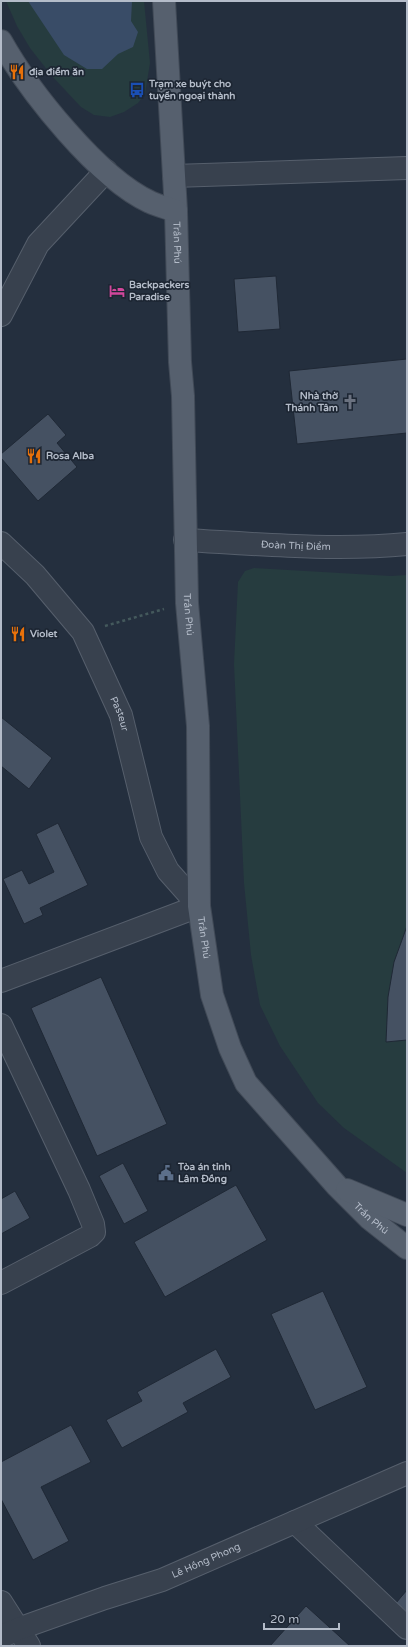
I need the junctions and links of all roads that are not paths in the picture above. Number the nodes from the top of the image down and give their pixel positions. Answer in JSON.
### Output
{"nodes":[{"id":1,"x":164,"y":1,"type":"edge"},
{"id":2,"x":1,"y":41,"type":"edge"},
{"id":3,"x":407,"y":168,"type":"edge"},
{"id":4,"x":106,"y":171,"type":"junction"},
{"id":5,"x":174,"y":176,"type":"junction"},
{"id":6,"x":176,"y":211,"type":"junction"},
{"id":7,"x":1,"y":315,"type":"edge"},
{"id":8,"x":185,"y":540,"type":"junction"},
{"id":9,"x":1,"y":543,"type":"edge"},
{"id":10,"x":407,"y":544,"type":"edge"},
{"id":11,"x":198,"y":906,"type":"junction"},
{"id":12,"x":1,"y":981,"type":"edge"},
{"id":13,"x":1,"y":1025,"type":"edge"},
{"id":14,"x":337,"y":1186,"type":"junction"},
{"id":15,"x":407,"y":1215,"type":"edge"},
{"id":16,"x":407,"y":1248,"type":"edge"},
{"id":17,"x":1,"y":1283,"type":"edge"},
{"id":18,"x":407,"y":1473,"type":"edge"},
{"id":19,"x":295,"y":1522,"type":"junction"},
{"id":20,"x":1,"y":1602,"type":"edge"},
{"id":21,"x":407,"y":1628,"type":"edge"},
{"id":22,"x":16,"y":1637,"type":"edge"}],
"edges":[{"from":1,"to":5,"type":"main road","name":"Trần Phú"},
{"from":2,"to":4,"type":"main road"},
{"from":3,"to":5,"type":"street"},
{"from":4,"to":6,"type":"main road"},
{"from":4,"to":7,"type":"street"},
{"from":5,"to":6,"type":"main road","name":"Trần Phú"},
{"from":6,"to":8,"type":"main road","name":"Trần Phú"},
{"from":8,"to":10,"type":"street","name":"Đoàn Thị Điểm"},
{"from":8,"to":11,"type":"main road","name":"Trần Phú"},
{"from":9,"to":11,"type":"street","name":"Pasteur"},
{"from":11,"to":12,"type":"street"},
{"from":11,"to":14,"type":"main road","name":"Trần Phú"},
{"from":13,"to":17,"type":"street"},
{"from":14,"to":15,"type":"main road","name":"Trần Phú"},
{"from":14,"to":16,"type":"main road","name":"Trần Phú"},
{"from":18,"to":19,"type":"street","name":"Lê Hồng Phong"},
{"from":19,"to":21,"type":"street"},
{"from":19,"to":22,"type":"street","name":"Lê Hồng Phong"},
{"from":20,"to":22,"type":"street"}]}
